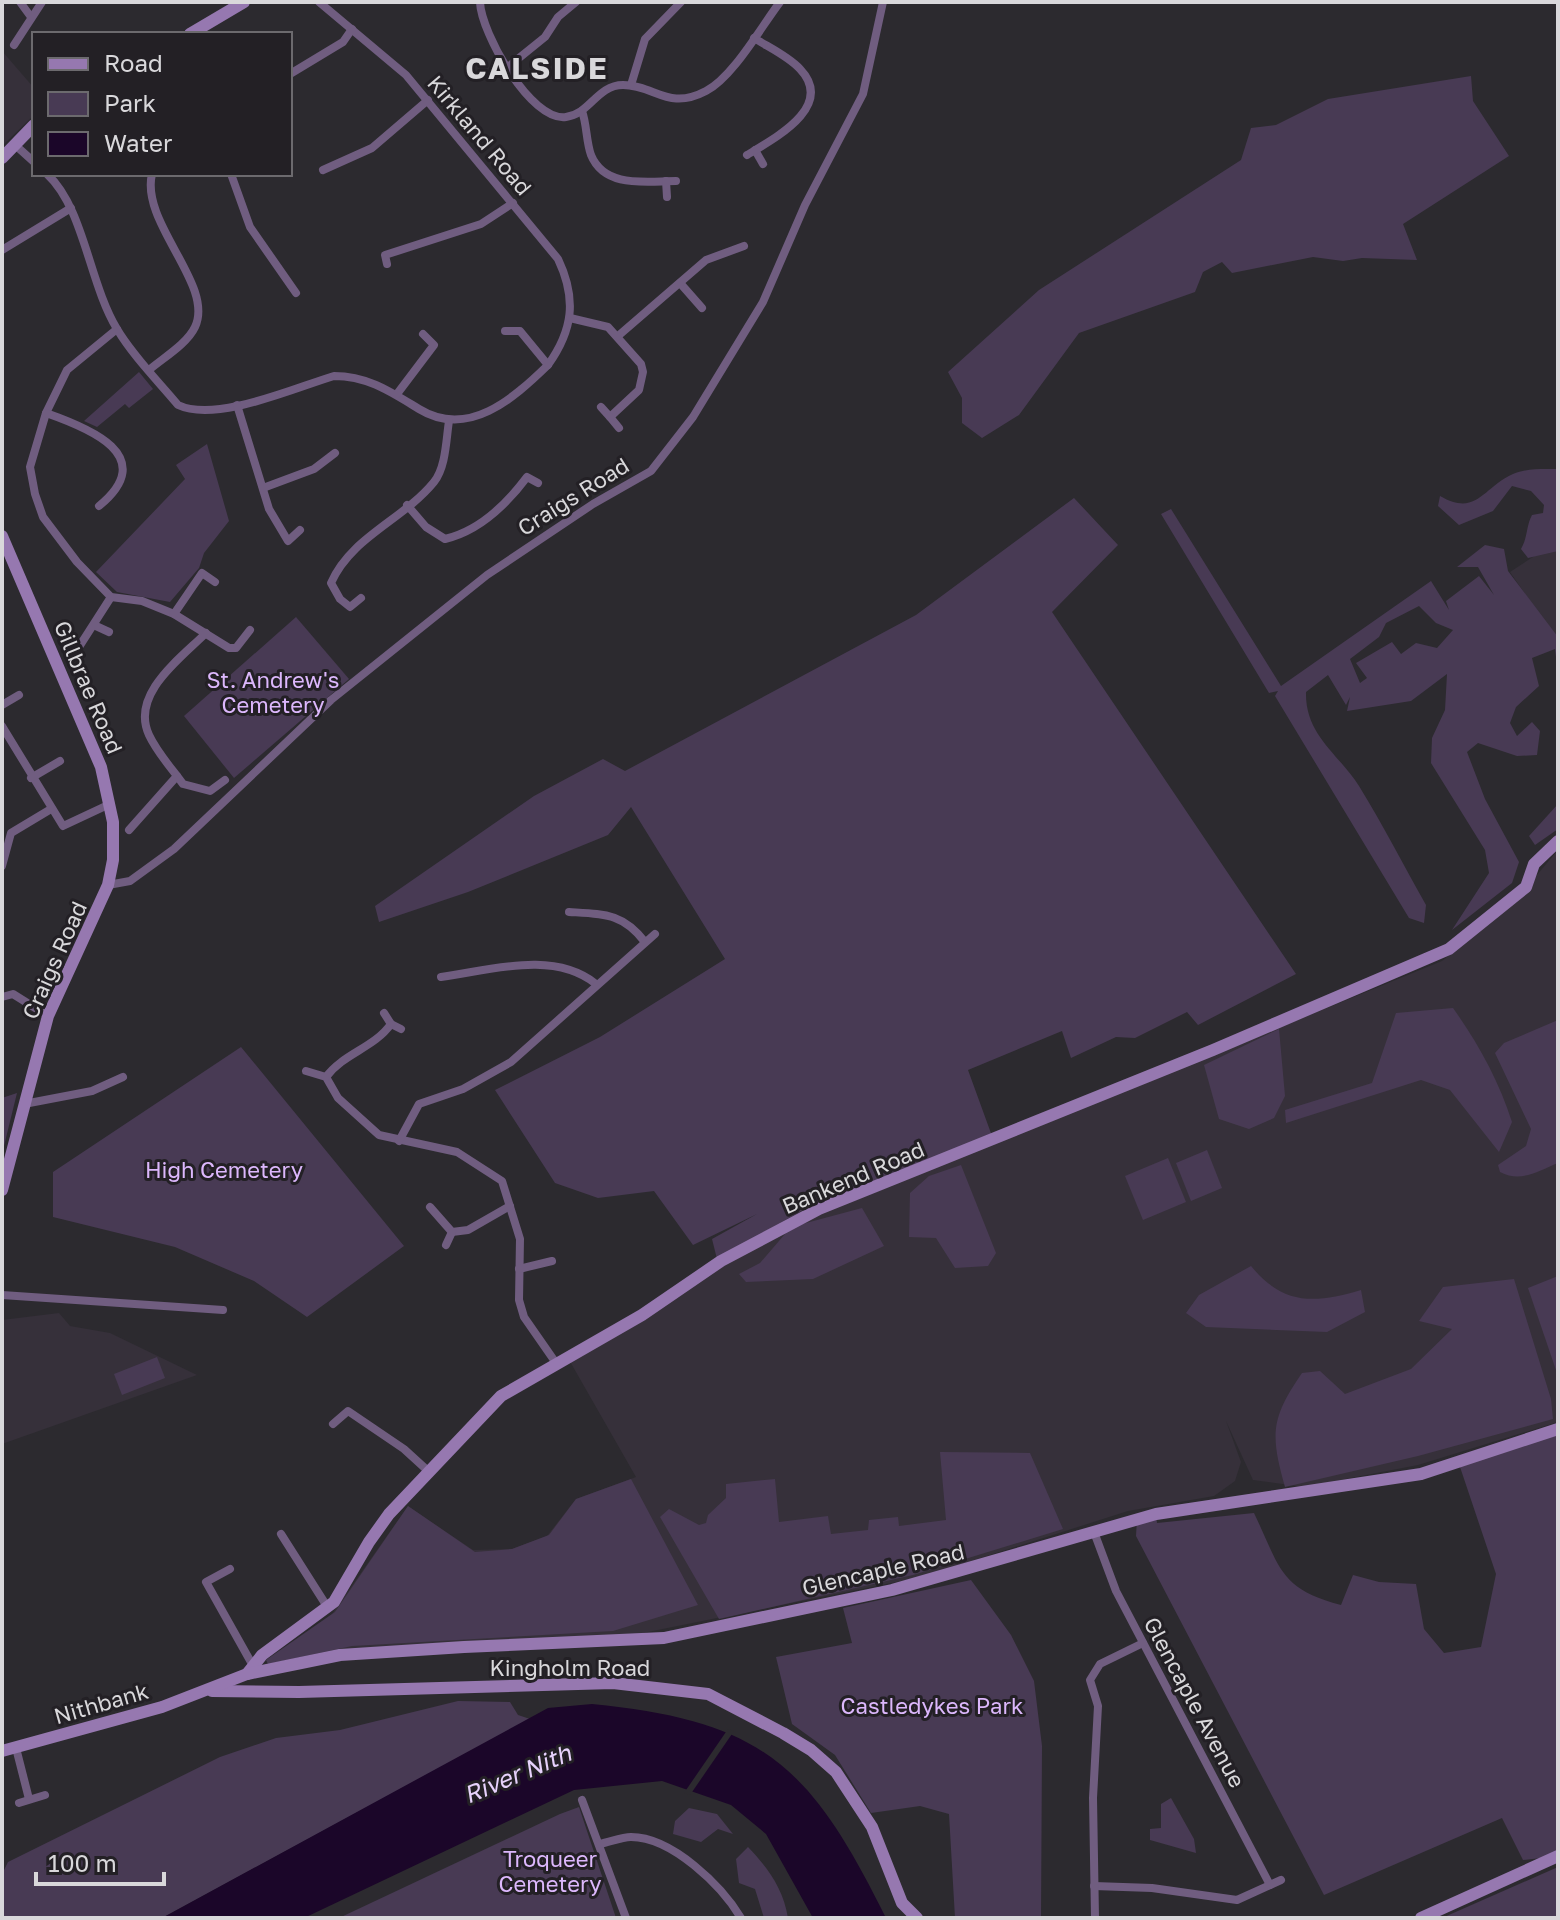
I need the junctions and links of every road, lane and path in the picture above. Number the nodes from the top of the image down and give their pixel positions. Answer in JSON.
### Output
{"nodes":[{"id":1,"x":20,"y":2,"type":"edge"},
{"id":2,"x":42,"y":2,"type":"edge"},
{"id":3,"x":244,"y":2,"type":"edge"},
{"id":4,"x":319,"y":2,"type":"edge"},
{"id":5,"x":480,"y":2,"type":"edge"},
{"id":6,"x":576,"y":2,"type":"edge"},
{"id":7,"x":681,"y":2,"type":"edge"},
{"id":8,"x":780,"y":2,"type":"edge"},
{"id":9,"x":883,"y":2,"type":"edge"},
{"id":10,"x":31,"y":17,"type":"junction"},
{"id":11,"x":352,"y":29,"type":"junction"},
{"id":12,"x":193,"y":32,"type":"edge"},
{"id":13,"x":754,"y":38,"type":"junction"},
{"id":14,"x":14,"y":45,"type":"dead end"},
{"id":15,"x":508,"y":67,"type":"junction"},
{"id":16,"x":292,"y":73,"type":"edge"},
{"id":17,"x":631,"y":85,"type":"junction"},
{"id":18,"x":428,"y":100,"type":"junction"},
{"id":19,"x":582,"y":111,"type":"junction"},
{"id":20,"x":32,"y":127,"type":"edge"},
{"id":21,"x":14,"y":144,"type":"junction"},
{"id":22,"x":2,"y":158,"type":"edge"},
{"id":23,"x":32,"y":160,"type":"edge"},
{"id":24,"x":763,"y":164,"type":"dead end"},
{"id":25,"x":323,"y":170,"type":"dead end"},
{"id":26,"x":49,"y":176,"type":"edge"},
{"id":27,"x":152,"y":176,"type":"edge"},
{"id":28,"x":232,"y":176,"type":"edge"},
{"id":29,"x":667,"y":197,"type":"dead end"},
{"id":30,"x":513,"y":203,"type":"junction"},
{"id":31,"x":71,"y":208,"type":"junction"},
{"id":32,"x":382,"y":244,"type":"dead end"},
{"id":33,"x":744,"y":246,"type":"dead end"},
{"id":34,"x":2,"y":250,"type":"edge"},
{"id":35,"x":680,"y":283,"type":"junction"},
{"id":36,"x":296,"y":293,"type":"dead end"},
{"id":37,"x":702,"y":308,"type":"dead end"},
{"id":38,"x":523,"y":318,"type":"dead end"},
{"id":39,"x":570,"y":318,"type":"junction"},
{"id":40,"x":117,"y":329,"type":"junction"},
{"id":41,"x":505,"y":331,"type":"dead end"},
{"id":42,"x":520,"y":331,"type":"junction"},
{"id":43,"x":423,"y":334,"type":"dead end"},
{"id":44,"x":618,"y":336,"type":"junction"},
{"id":45,"x":548,"y":365,"type":"junction"},
{"id":46,"x":149,"y":370,"type":"junction"},
{"id":47,"x":397,"y":394,"type":"junction"},
{"id":48,"x":237,"y":405,"type":"junction"},
{"id":49,"x":601,"y":407,"type":"dead end"},
{"id":50,"x":46,"y":413,"type":"junction"},
{"id":51,"x":610,"y":417,"type":"junction"},
{"id":52,"x":449,"y":421,"type":"junction"},
{"id":53,"x":619,"y":428,"type":"dead end"},
{"id":54,"x":335,"y":453,"type":"dead end"},
{"id":55,"x":322,"y":463,"type":"junction"},
{"id":56,"x":328,"y":471,"type":"dead end"},
{"id":57,"x":538,"y":483,"type":"dead end"},
{"id":58,"x":263,"y":488,"type":"junction"},
{"id":59,"x":407,"y":505,"type":"junction"},
{"id":60,"x":99,"y":506,"type":"dead end"},
{"id":61,"x":300,"y":530,"type":"dead end"},
{"id":62,"x":2,"y":536,"type":"edge"},
{"id":63,"x":215,"y":582,"type":"dead end"},
{"id":64,"x":111,"y":597,"type":"junction"},
{"id":65,"x":361,"y":598,"type":"dead end"},
{"id":66,"x":174,"y":614,"type":"junction"},
{"id":67,"x":96,"y":626,"type":"junction"},
{"id":68,"x":250,"y":630,"type":"dead end"},
{"id":69,"x":109,"y":632,"type":"dead end"},
{"id":70,"x":206,"y":633,"type":"junction"},
{"id":71,"x":77,"y":650,"type":"dead end"},
{"id":72,"x":19,"y":695,"type":"dead end"},
{"id":73,"x":2,"y":705,"type":"edge"},
{"id":74,"x":2,"y":726,"type":"edge"},
{"id":75,"x":60,"y":761,"type":"dead end"},
{"id":76,"x":177,"y":776,"type":"junction"},
{"id":77,"x":31,"y":778,"type":"junction"},
{"id":78,"x":225,"y":780,"type":"dead end"},
{"id":79,"x":110,"y":804,"type":"junction"},
{"id":80,"x":51,"y":809,"type":"junction"},
{"id":81,"x":129,"y":830,"type":"dead end"},
{"id":82,"x":1558,"y":841,"type":"edge"},
{"id":83,"x":113,"y":860,"type":"joint"},
{"id":84,"x":2,"y":866,"type":"edge"},
{"id":85,"x":108,"y":885,"type":"junction"},
{"id":86,"x":569,"y":912,"type":"dead end"},
{"id":87,"x":655,"y":934,"type":"dead end"},
{"id":88,"x":645,"y":942,"type":"junction"},
{"id":89,"x":441,"y":977,"type":"dead end"},
{"id":90,"x":596,"y":984,"type":"junction"},
{"id":91,"x":2,"y":997,"type":"edge"},
{"id":92,"x":384,"y":1013,"type":"dead end"},
{"id":93,"x":48,"y":1016,"type":"junction"},
{"id":94,"x":391,"y":1024,"type":"junction"},
{"id":95,"x":401,"y":1029,"type":"dead end"},
{"id":96,"x":306,"y":1071,"type":"dead end"},
{"id":97,"x":123,"y":1077,"type":"dead end"},
{"id":98,"x":326,"y":1077,"type":"junction"},
{"id":99,"x":23,"y":1105,"type":"junction"},
{"id":100,"x":399,"y":1141,"type":"junction"},
{"id":101,"x":2,"y":1190,"type":"edge"},
{"id":102,"x":510,"y":1206,"type":"junction"},
{"id":103,"x":430,"y":1207,"type":"dead end"},
{"id":104,"x":452,"y":1232,"type":"junction"},
{"id":105,"x":446,"y":1245,"type":"dead end"},
{"id":106,"x":552,"y":1261,"type":"dead end"},
{"id":107,"x":519,"y":1269,"type":"junction"},
{"id":108,"x":2,"y":1295,"type":"edge"},
{"id":109,"x":223,"y":1310,"type":"dead end"},
{"id":110,"x":556,"y":1363,"type":"junction"},
{"id":111,"x":333,"y":1424,"type":"dead end"},
{"id":112,"x":1558,"y":1429,"type":"edge"},
{"id":113,"x":427,"y":1470,"type":"junction"},
{"id":114,"x":1094,"y":1532,"type":"junction"},
{"id":115,"x":281,"y":1534,"type":"dead end"},
{"id":116,"x":230,"y":1569,"type":"dead end"},
{"id":117,"x":328,"y":1608,"type":"junction"},
{"id":118,"x":1143,"y":1643,"type":"junction"},
{"id":119,"x":250,"y":1669,"type":"junction"},
{"id":120,"x":209,"y":1691,"type":"junction"},
{"id":121,"x":16,"y":1748,"type":"junction"},
{"id":122,"x":2,"y":1751,"type":"edge"},
{"id":123,"x":45,"y":1795,"type":"dead end"},
{"id":124,"x":29,"y":1799,"type":"junction"},
{"id":125,"x":582,"y":1800,"type":"dead end"},
{"id":126,"x":19,"y":1803,"type":"dead end"},
{"id":127,"x":600,"y":1844,"type":"junction"},
{"id":128,"x":1558,"y":1856,"type":"edge"},
{"id":129,"x":1281,"y":1880,"type":"dead end"},
{"id":130,"x":1270,"y":1885,"type":"junction"},
{"id":131,"x":1094,"y":1886,"type":"junction"},
{"id":132,"x":626,"y":1918,"type":"edge"},
{"id":133,"x":741,"y":1918,"type":"edge"},
{"id":134,"x":917,"y":1918,"type":"edge"},
{"id":135,"x":1095,"y":1918,"type":"edge"},
{"id":136,"x":1421,"y":1918,"type":"edge"}],
"edges":[{"from":1,"to":10,"type":"street"},
{"from":2,"to":10,"type":"street"},
{"from":3,"to":12,"type":"main road"},
{"from":4,"to":11,"type":"street","name":"Kirkland Road"},
{"from":5,"to":15,"type":"street"},
{"from":6,"to":15,"type":"street"},
{"from":7,"to":17,"type":"street"},
{"from":8,"to":13,"type":"street"},
{"from":9,"to":85,"type":"street","name":"Craigs Road"},
{"from":10,"to":14,"type":"street"},
{"from":11,"to":16,"type":"street"},
{"from":11,"to":18,"type":"street","name":"Kirkland Road"},
{"from":13,"to":17,"type":"street"},
{"from":13,"to":24,"type":"street"},
{"from":15,"to":19,"type":"street"},
{"from":17,"to":19,"type":"street"},
{"from":18,"to":25,"type":"street"},
{"from":18,"to":30,"type":"street","name":"Kirkland Road"},
{"from":19,"to":29,"type":"street"},
{"from":20,"to":21,"type":"main road"},
{"from":21,"to":22,"type":"main road"},
{"from":21,"to":23,"type":"street"},
{"from":26,"to":31,"type":"street"},
{"from":27,"to":46,"type":"street"},
{"from":28,"to":36,"type":"street"},
{"from":30,"to":32,"type":"street"},
{"from":30,"to":39,"type":"street","name":"Kirkland Road"},
{"from":31,"to":34,"type":"street"},
{"from":31,"to":40,"type":"street"},
{"from":33,"to":35,"type":"street"},
{"from":35,"to":37,"type":"street"},
{"from":35,"to":44,"type":"street"},
{"from":38,"to":42,"type":"street"},
{"from":39,"to":44,"type":"street"},
{"from":39,"to":45,"type":"street","name":"Kirkland Road"},
{"from":40,"to":46,"type":"street"},
{"from":40,"to":50,"type":"street"},
{"from":41,"to":42,"type":"street"},
{"from":42,"to":45,"type":"street"},
{"from":43,"to":47,"type":"street"},
{"from":44,"to":51,"type":"street"},
{"from":45,"to":52,"type":"street"},
{"from":46,"to":48,"type":"street"},
{"from":47,"to":48,"type":"street"},
{"from":47,"to":52,"type":"street"},
{"from":48,"to":58,"type":"street"},
{"from":49,"to":51,"type":"street"},
{"from":50,"to":60,"type":"street"},
{"from":50,"to":64,"type":"street"},
{"from":51,"to":53,"type":"street"},
{"from":52,"to":59,"type":"street"},
{"from":54,"to":55,"type":"street"},
{"from":55,"to":56,"type":"street"},
{"from":55,"to":58,"type":"street"},
{"from":57,"to":59,"type":"street"},
{"from":58,"to":61,"type":"street"},
{"from":59,"to":65,"type":"street"},
{"from":62,"to":79,"type":"main road","name":"Gillbrae Road"},
{"from":63,"to":66,"type":"street"},
{"from":64,"to":66,"type":"street"},
{"from":64,"to":67,"type":"street"},
{"from":66,"to":70,"type":"street"},
{"from":67,"to":69,"type":"street"},
{"from":67,"to":71,"type":"street"},
{"from":68,"to":70,"type":"street"},
{"from":70,"to":76,"type":"street"},
{"from":72,"to":73,"type":"street"},
{"from":74,"to":77,"type":"street"},
{"from":75,"to":77,"type":"street"},
{"from":76,"to":78,"type":"street"},
{"from":76,"to":81,"type":"street"},
{"from":77,"to":80,"type":"street"},
{"from":79,"to":80,"type":"street"},
{"from":79,"to":83,"type":"main road","name":"Gillbrae Road"},
{"from":80,"to":84,"type":"street"},
{"from":82,"to":110,"type":"main road","name":"Bankend Road"},
{"from":83,"to":85,"type":"main road","name":"Craigs Road"},
{"from":85,"to":93,"type":"main road","name":"Craigs Road"},
{"from":86,"to":88,"type":"street"},
{"from":87,"to":88,"type":"street"},
{"from":88,"to":90,"type":"street"},
{"from":89,"to":90,"type":"street"},
{"from":90,"to":100,"type":"street"},
{"from":91,"to":93,"type":"street"},
{"from":92,"to":94,"type":"street"},
{"from":93,"to":99,"type":"main road","name":"Craigs Road"},
{"from":94,"to":95,"type":"street"},
{"from":94,"to":98,"type":"street"},
{"from":96,"to":98,"type":"street"},
{"from":97,"to":99,"type":"street"},
{"from":98,"to":100,"type":"street"},
{"from":99,"to":101,"type":"main road","name":"Craigs Road"},
{"from":100,"to":102,"type":"street"},
{"from":102,"to":104,"type":"street"},
{"from":102,"to":107,"type":"street"},
{"from":103,"to":104,"type":"street"},
{"from":104,"to":105,"type":"street"},
{"from":106,"to":107,"type":"street"},
{"from":107,"to":110,"type":"street"},
{"from":108,"to":109,"type":"street"},
{"from":110,"to":113,"type":"main road","name":"Bankend Road"},
{"from":111,"to":113,"type":"street"},
{"from":112,"to":114,"type":"main road","name":"Glencaple Road"},
{"from":113,"to":117,"type":"main road","name":"Bankend Road"},
{"from":114,"to":118,"type":"street","name":"Glencaple Avenue"},
{"from":114,"to":119,"type":"main road","name":"Glencaple Road"},
{"from":115,"to":117,"type":"street"},
{"from":116,"to":119,"type":"street"},
{"from":117,"to":119,"type":"main road","name":"Bankend Road"},
{"from":118,"to":130,"type":"street","name":"Glencaple Avenue"},
{"from":118,"to":131,"type":"street"},
{"from":119,"to":120,"type":"main road","name":"Glencaple Road"},
{"from":120,"to":121,"type":"main road","name":"Nithbank"},
{"from":120,"to":134,"type":"main road","name":"Kingholm Road"},
{"from":121,"to":122,"type":"main road","name":"Nithbank"},
{"from":121,"to":124,"type":"street"},
{"from":123,"to":124,"type":"street"},
{"from":124,"to":126,"type":"street"},
{"from":125,"to":127,"type":"street"},
{"from":127,"to":132,"type":"street"},
{"from":127,"to":133,"type":"street"},
{"from":128,"to":136,"type":"main road"},
{"from":129,"to":130,"type":"street"},
{"from":130,"to":131,"type":"street"},
{"from":131,"to":135,"type":"street"}]}
